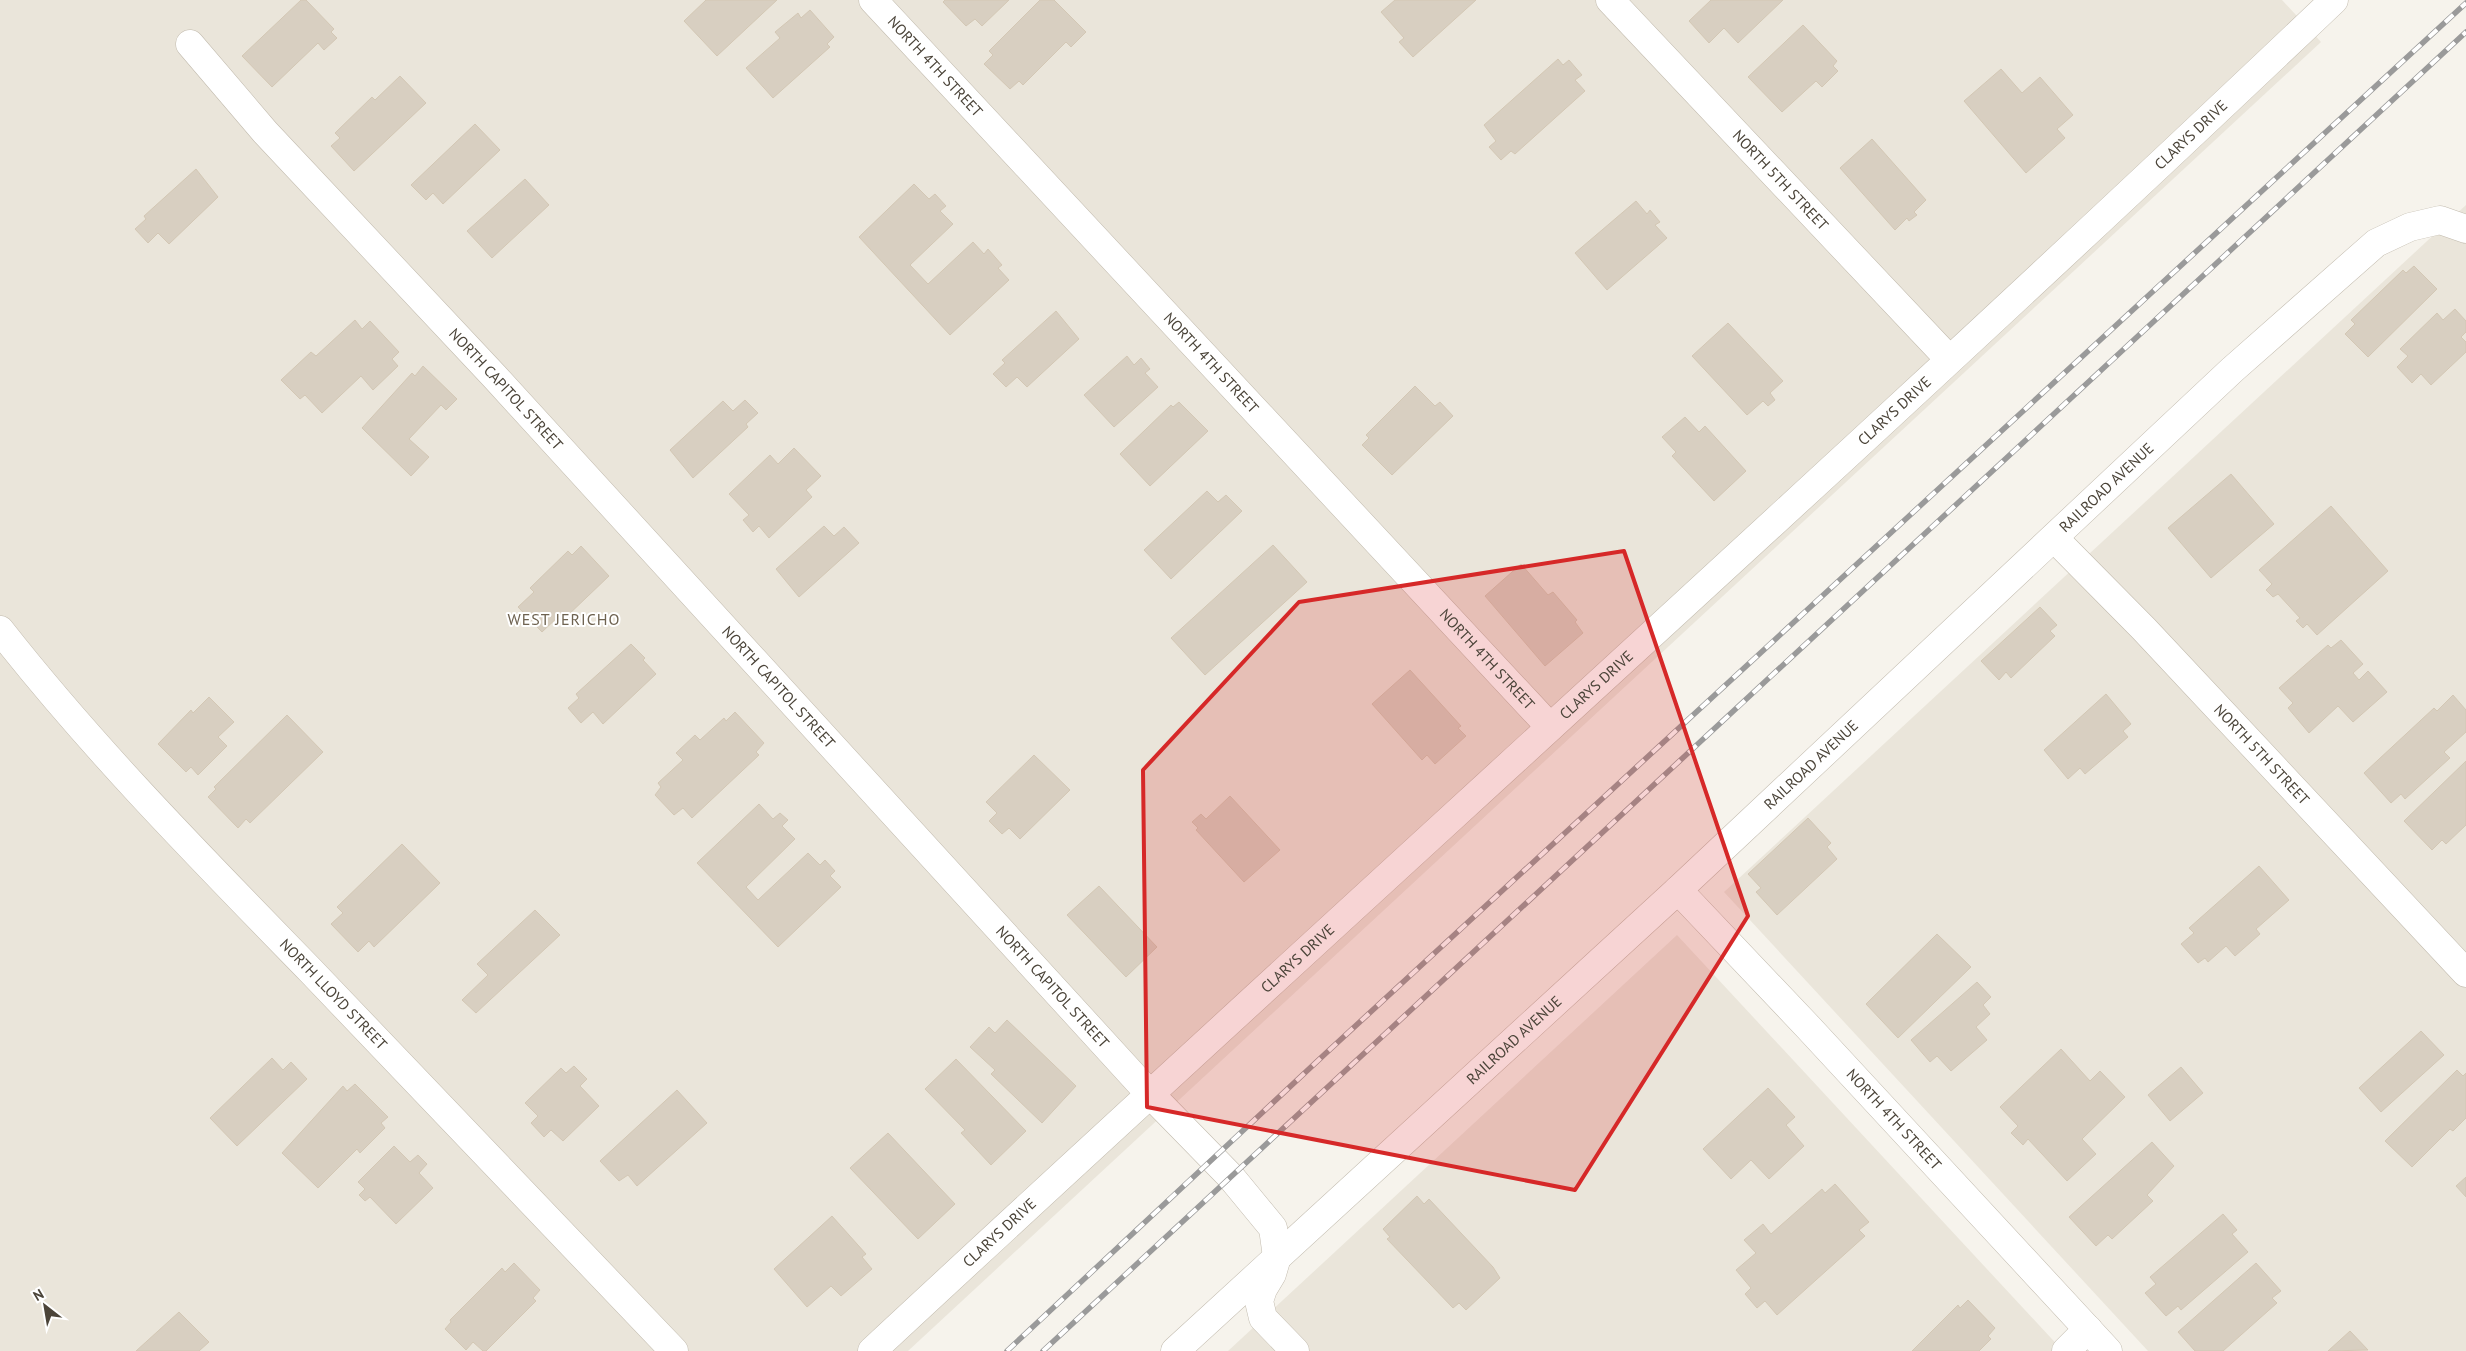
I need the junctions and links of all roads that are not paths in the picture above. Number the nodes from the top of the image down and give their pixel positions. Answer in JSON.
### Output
{"nodes":[{"id":1,"x":873,"y":0,"type":"edge"},
{"id":2,"x":1610,"y":0,"type":"edge"},
{"id":3,"x":2321,"y":5,"type":"edge"},
{"id":4,"x":190,"y":44,"type":"dead end"},
{"id":5,"x":2466,"y":229,"type":"edge"},
{"id":6,"x":1949,"y":359,"type":"junction"},
{"id":7,"x":2054,"y":538,"type":"junction"},
{"id":8,"x":0,"y":630,"type":"edge"},
{"id":9,"x":1550,"y":727,"type":"junction"},
{"id":10,"x":1678,"y":890,"type":"junction"},
{"id":11,"x":2466,"y":973,"type":"edge"},
{"id":12,"x":1149,"y":1093,"type":"junction"},
{"id":13,"x":1277,"y":1256,"type":"junction"},
{"id":14,"x":2088,"y":1329,"type":"junction"},
{"id":15,"x":674,"y":1351,"type":"edge"},
{"id":16,"x":872,"y":1351,"type":"edge"},
{"id":17,"x":1175,"y":1351,"type":"edge"},
{"id":18,"x":1295,"y":1351,"type":"edge"},
{"id":19,"x":2066,"y":1351,"type":"edge"},
{"id":20,"x":2108,"y":1351,"type":"edge"}],
"edges":[{"from":1,"to":9,"type":"street","name":"NORTH 4TH STREET"},
{"from":2,"to":6,"type":"street","name":"NORTH 5TH STREET"},
{"from":3,"to":6,"type":"street","name":"CLARYS DRIVE"},
{"from":4,"to":12,"type":"street","name":"NORTH CAPITOL STREET"},
{"from":5,"to":7,"type":"street","name":"RAILROAD AVENUE"},
{"from":6,"to":9,"type":"street","name":"CLARYS DRIVE"},
{"from":7,"to":10,"type":"street","name":"RAILROAD AVENUE"},
{"from":7,"to":11,"type":"street","name":"NORTH 5TH STREET"},
{"from":8,"to":15,"type":"street","name":"NORTH LLOYD STREET"},
{"from":9,"to":12,"type":"street","name":"CLARYS DRIVE"},
{"from":10,"to":13,"type":"street","name":"RAILROAD AVENUE"},
{"from":10,"to":14,"type":"street","name":"NORTH 4TH STREET"},
{"from":12,"to":13,"type":"street","name":"NORTH CAPITOL STREET"},
{"from":12,"to":16,"type":"street","name":"CLARYS DRIVE"},
{"from":13,"to":17,"type":"street","name":"RAILROAD AVENUE"},
{"from":13,"to":18,"type":"street","name":"NORTH CAPITOL STREET"},
{"from":14,"to":19,"type":"street"},
{"from":14,"to":20,"type":"street","name":"NORTH 4TH STREET"}]}
